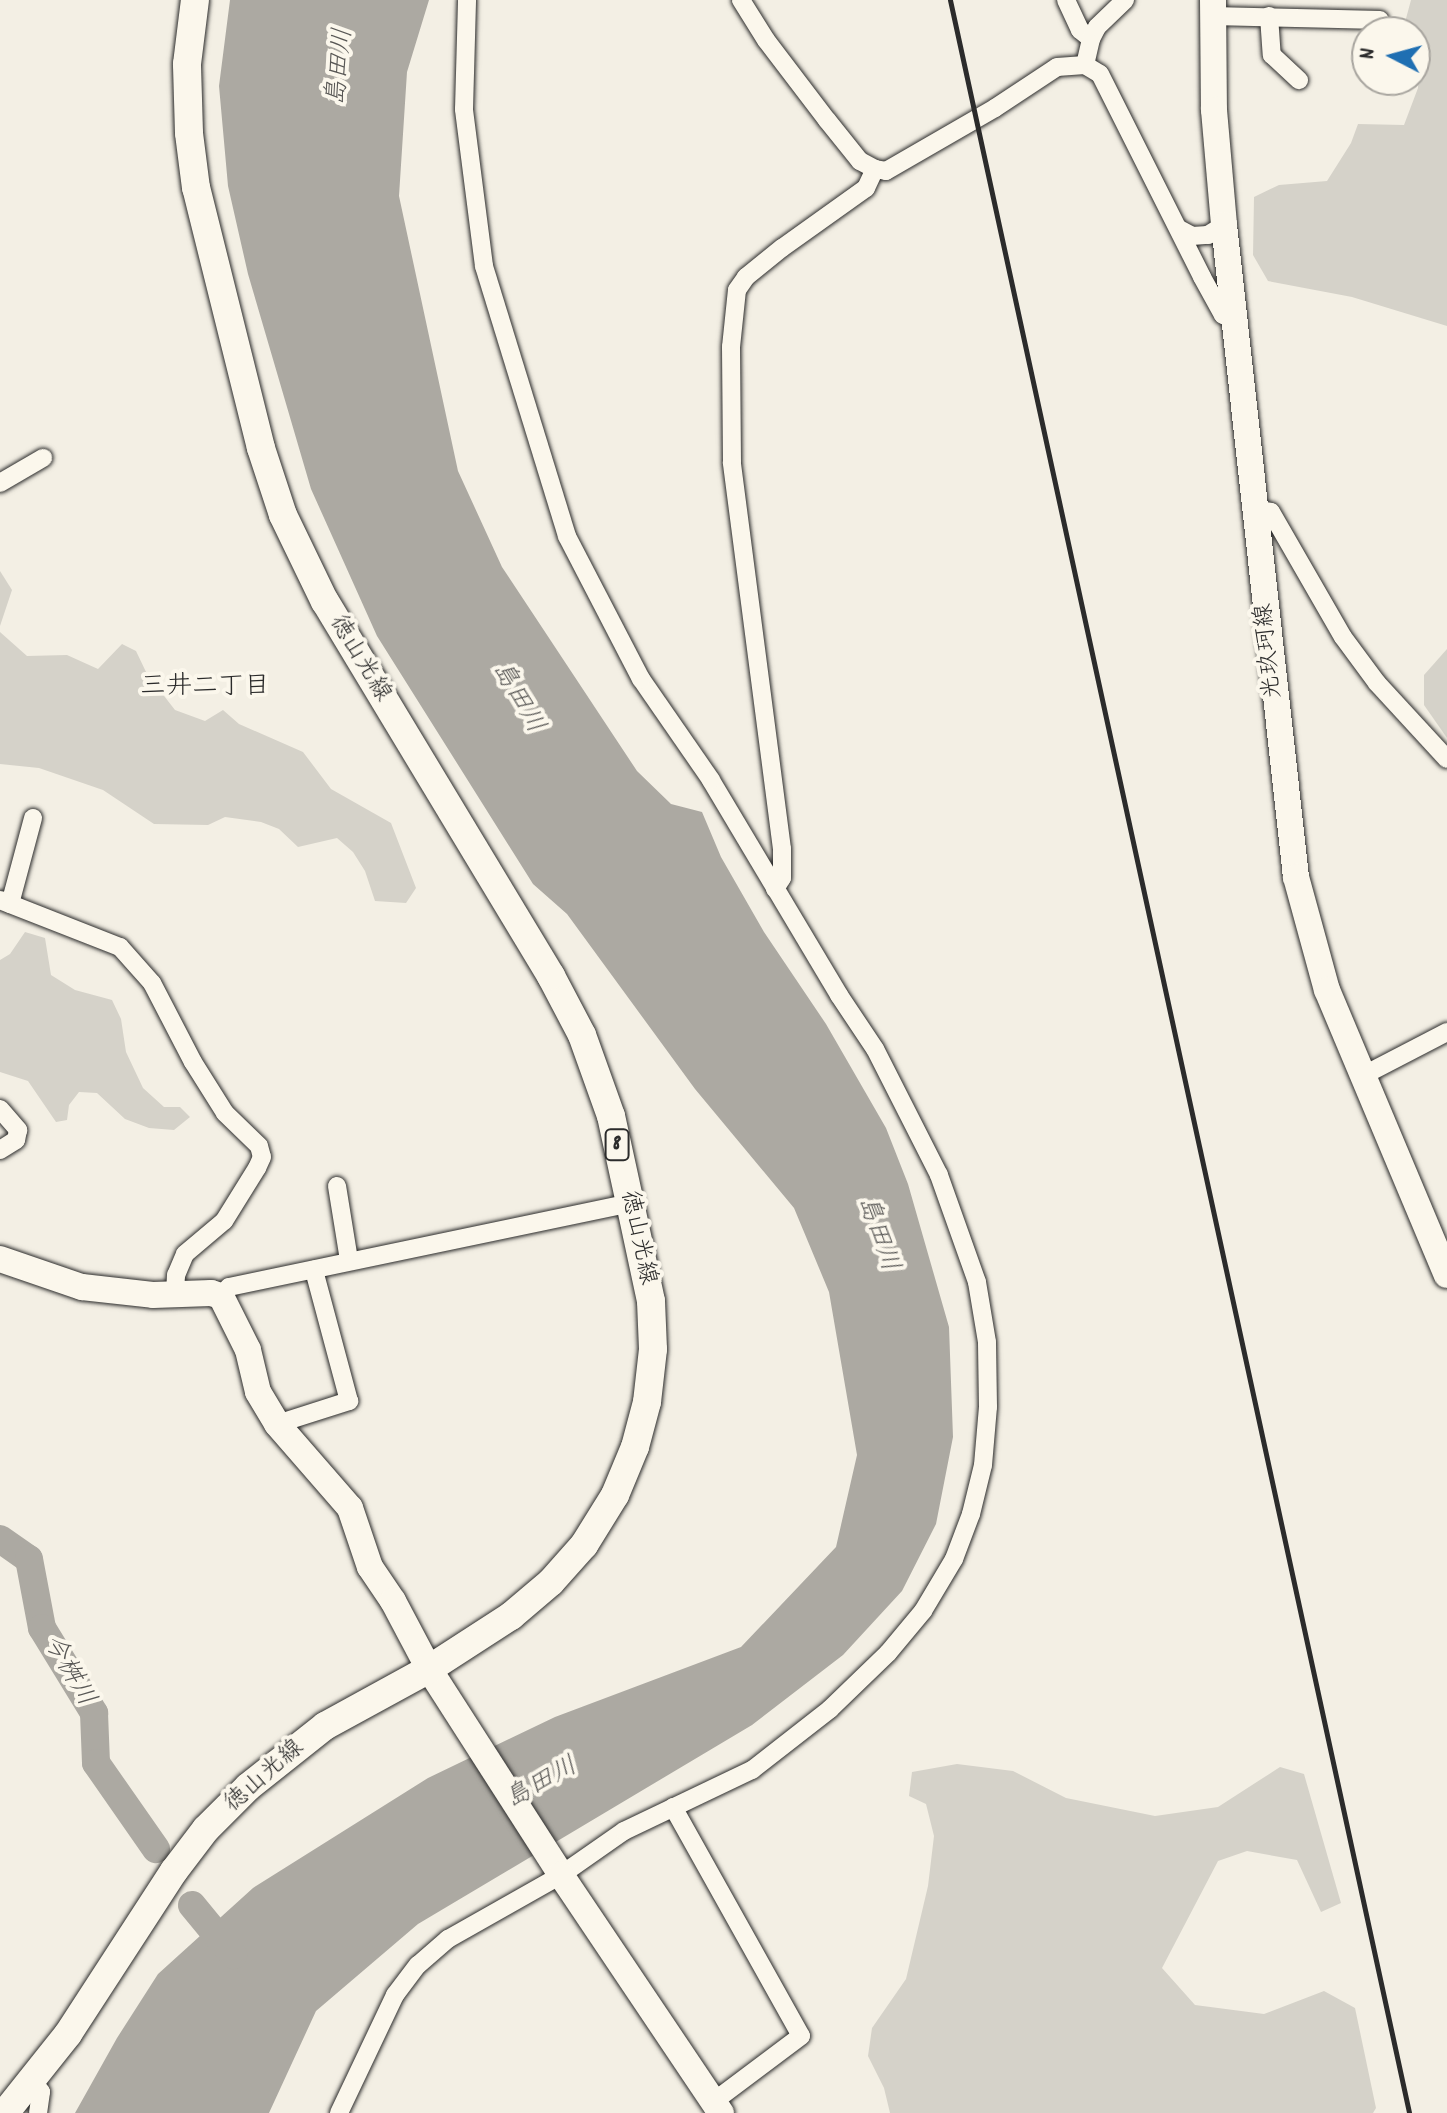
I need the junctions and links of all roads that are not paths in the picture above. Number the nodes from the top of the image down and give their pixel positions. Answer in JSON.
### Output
{"nodes":[{"id":1,"x":195,"y":0,"type":"edge"},
{"id":2,"x":467,"y":0,"type":"edge"},
{"id":3,"x":741,"y":0,"type":"edge"},
{"id":4,"x":1066,"y":0,"type":"edge"},
{"id":5,"x":1125,"y":0,"type":"edge"},
{"id":6,"x":1212,"y":8,"type":"edge"},
{"id":7,"x":1269,"y":16,"type":"junction"},
{"id":8,"x":1351,"y":19,"type":"edge"},
{"id":9,"x":1091,"y":39,"type":"junction"},
{"id":10,"x":1085,"y":65,"type":"junction"},
{"id":11,"x":1299,"y":80,"type":"dead end"},
{"id":12,"x":875,"y":169,"type":"junction"},
{"id":13,"x":1224,"y":225,"type":"junction"},
{"id":14,"x":1179,"y":229,"type":"junction"},
{"id":15,"x":1233,"y":319,"type":"junction"},
{"id":16,"x":43,"y":458,"type":"dead end"},
{"id":17,"x":0,"y":483,"type":"edge"},
{"id":18,"x":1254,"y":509,"type":"junction"},
{"id":19,"x":1447,"y":759,"type":"edge"},
{"id":20,"x":33,"y":818,"type":"dead end"},
{"id":21,"x":775,"y":889,"type":"junction"},
{"id":22,"x":5,"y":902,"type":"edge"},
{"id":23,"x":1447,"y":1032,"type":"edge"},
{"id":24,"x":1362,"y":1076,"type":"junction"},
{"id":25,"x":0,"y":1109,"type":"edge"},
{"id":26,"x":0,"y":1150,"type":"edge"},
{"id":27,"x":337,"y":1186,"type":"dead end"},
{"id":28,"x":630,"y":1203,"type":"junction"},
{"id":29,"x":0,"y":1259,"type":"edge"},
{"id":30,"x":349,"y":1260,"type":"junction"},
{"id":31,"x":314,"y":1270,"type":"junction"},
{"id":32,"x":1447,"y":1275,"type":"edge"},
{"id":33,"x":175,"y":1294,"type":"junction"},
{"id":34,"x":221,"y":1296,"type":"junction"},
{"id":35,"x":277,"y":1424,"type":"junction"},
{"id":36,"x":434,"y":1676,"type":"junction"},
{"id":37,"x":673,"y":1807,"type":"junction"},
{"id":38,"x":557,"y":1868,"type":"junction"},
{"id":39,"x":32,"y":2080,"type":"junction"},
{"id":40,"x":717,"y":2107,"type":"edge"},
{"id":41,"x":5,"y":2113,"type":"edge"},
{"id":42,"x":38,"y":2113,"type":"edge"},
{"id":43,"x":339,"y":2113,"type":"edge"}],
"edges":[{"from":1,"to":28,"type":"main road","name":"徳山光線","number":"8"},
{"from":2,"to":21,"type":"street"},
{"from":3,"to":12,"type":"street"},
{"from":4,"to":9,"type":"street"},
{"from":5,"to":9,"type":"street"},
{"from":6,"to":7,"type":"street"},
{"from":6,"to":13,"type":"main road","name":"光玖珂線"},
{"from":7,"to":8,"type":"street"},
{"from":7,"to":11,"type":"street"},
{"from":9,"to":10,"type":"street"},
{"from":10,"to":12,"type":"street"},
{"from":10,"to":14,"type":"street"},
{"from":12,"to":21,"type":"street"},
{"from":13,"to":14,"type":"street"},
{"from":13,"to":15,"type":"main road","name":"光玖珂線"},
{"from":14,"to":15,"type":"street"},
{"from":15,"to":18,"type":"main road","name":"光玖珂線"},
{"from":16,"to":17,"type":"street"},
{"from":18,"to":19,"type":"street"},
{"from":18,"to":24,"type":"main road","name":"光玖珂線"},
{"from":20,"to":22,"type":"street"},
{"from":21,"to":37,"type":"street"},
{"from":22,"to":33,"type":"street"},
{"from":23,"to":24,"type":"street"},
{"from":24,"to":32,"type":"main road","name":"光玖珂線"},
{"from":25,"to":26,"type":"street"},
{"from":27,"to":30,"type":"street"},
{"from":28,"to":30,"type":"street"},
{"from":28,"to":36,"type":"main road","name":"徳山光線","number":"8"},
{"from":29,"to":33,"type":"main road"},
{"from":30,"to":31,"type":"street"},
{"from":31,"to":34,"type":"street"},
{"from":31,"to":35,"type":"street"},
{"from":33,"to":34,"type":"main road"},
{"from":34,"to":35,"type":"main road"},
{"from":35,"to":36,"type":"main road"},
{"from":36,"to":38,"type":"main road"},
{"from":36,"to":39,"type":"main road","name":"徳山光線","number":"8"},
{"from":37,"to":38,"type":"street"},
{"from":37,"to":40,"type":"street"},
{"from":38,"to":40,"type":"main road"},
{"from":38,"to":43,"type":"street"},
{"from":39,"to":41,"type":"main road","name":"徳山光線","number":"8"},
{"from":39,"to":42,"type":"street"}]}
